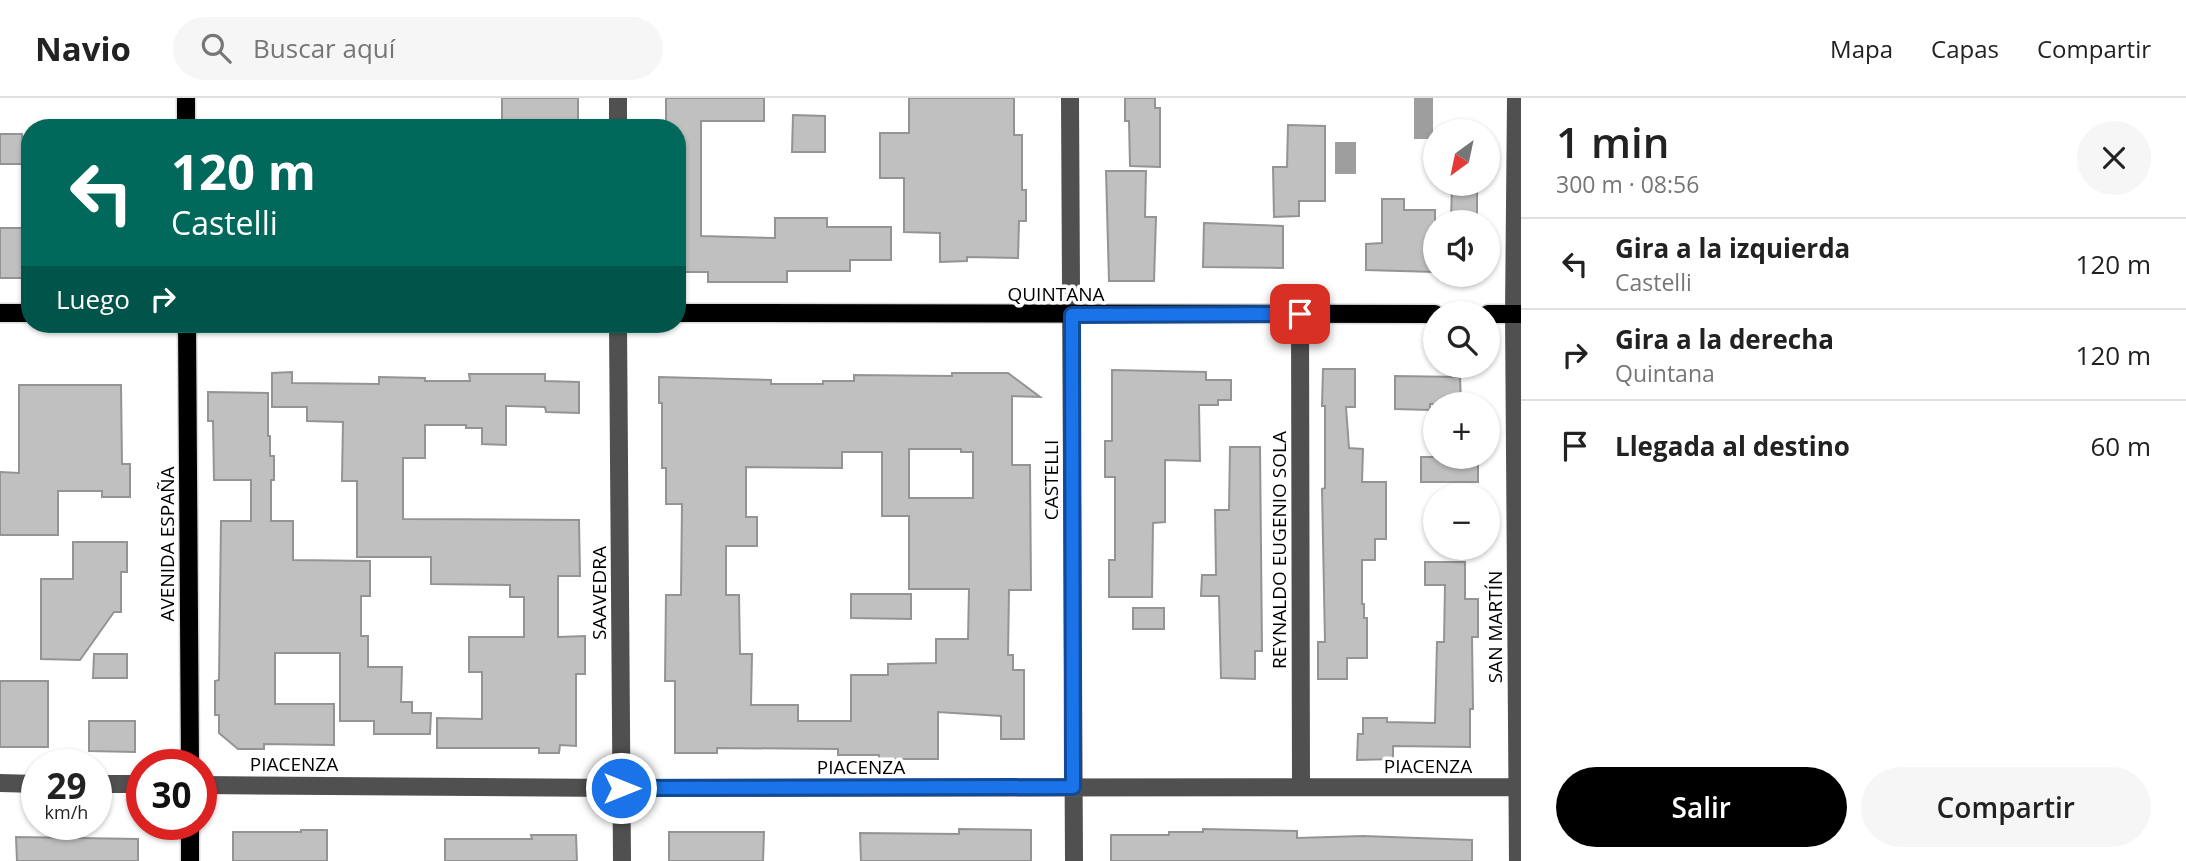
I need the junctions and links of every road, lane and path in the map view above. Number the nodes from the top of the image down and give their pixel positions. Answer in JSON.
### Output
{"nodes":[{"id":1,"x":186,"y":98,"type":"edge"},
{"id":2,"x":618,"y":98,"type":"edge"},
{"id":3,"x":1070,"y":98,"type":"edge"},
{"id":4,"x":1516,"y":98,"type":"edge"},
{"id":5,"x":186,"y":119,"type":"edge"},
{"id":6,"x":618,"y":119,"type":"edge"},
{"id":7,"x":0,"y":313,"type":"edge"},
{"id":8,"x":21,"y":313,"type":"edge"},
{"id":9,"x":686,"y":313,"type":"edge"},
{"id":10,"x":1300,"y":314,"type":"junction"},
{"id":11,"x":1423,"y":314,"type":"edge"},
{"id":12,"x":1500,"y":314,"type":"edge"},
{"id":13,"x":1518,"y":314,"type":"edge"},
{"id":14,"x":1072,"y":315,"type":"junction"},
{"id":15,"x":187,"y":333,"type":"edge"},
{"id":16,"x":618,"y":333,"type":"edge"},
{"id":17,"x":190,"y":749,"type":"edge"},
{"id":18,"x":0,"y":783,"type":"edge"},
{"id":19,"x":21,"y":784,"type":"edge"},
{"id":20,"x":217,"y":785,"type":"edge"},
{"id":21,"x":1073,"y":787,"type":"junction"},
{"id":22,"x":1301,"y":787,"type":"junction"},
{"id":23,"x":1519,"y":787,"type":"edge"},
{"id":24,"x":621,"y":788,"type":"junction"},
{"id":25,"x":190,"y":840,"type":"edge"},
{"id":26,"x":190,"y":861,"type":"edge"},
{"id":27,"x":622,"y":861,"type":"edge"},
{"id":28,"x":1074,"y":861,"type":"edge"},
{"id":29,"x":1518,"y":861,"type":"edge"}],
"edges":[{"from":1,"to":5,"type":"main road"},
{"from":2,"to":6,"type":"street"},
{"from":3,"to":14,"type":"street","name":"CASTELLI"},
{"from":4,"to":13,"type":"street","name":"SAN MARTÍN"},
{"from":7,"to":8,"type":"main road"},
{"from":9,"to":14,"type":"main road","name":"QUINTANA"},
{"from":10,"to":11,"type":"main road","name":"QUINTANA"},
{"from":10,"to":14,"type":"main road","name":"QUINTANA"},
{"from":10,"to":22,"type":"street","name":"REYNALDO EUGENIO SOLA"},
{"from":12,"to":13,"type":"main road"},
{"from":13,"to":23,"type":"street","name":"SAN MARTÍN"},
{"from":14,"to":21,"type":"street","name":"CASTELLI"},
{"from":15,"to":17,"type":"main road","name":"AVENIDA ESPAÑA"},
{"from":16,"to":24,"type":"street","name":"SAAVEDRA"},
{"from":18,"to":19,"type":"street"},
{"from":20,"to":24,"type":"street","name":"PIACENZA"},
{"from":21,"to":22,"type":"street","name":"PIACENZA"},
{"from":21,"to":24,"type":"street","name":"PIACENZA"},
{"from":21,"to":28,"type":"street","name":"CASTELLI"},
{"from":22,"to":23,"type":"street","name":"PIACENZA"},
{"from":23,"to":29,"type":"street","name":"SAN MARTÍN"},
{"from":24,"to":27,"type":"street","name":"SAAVEDRA"},
{"from":25,"to":26,"type":"main road"}]}
